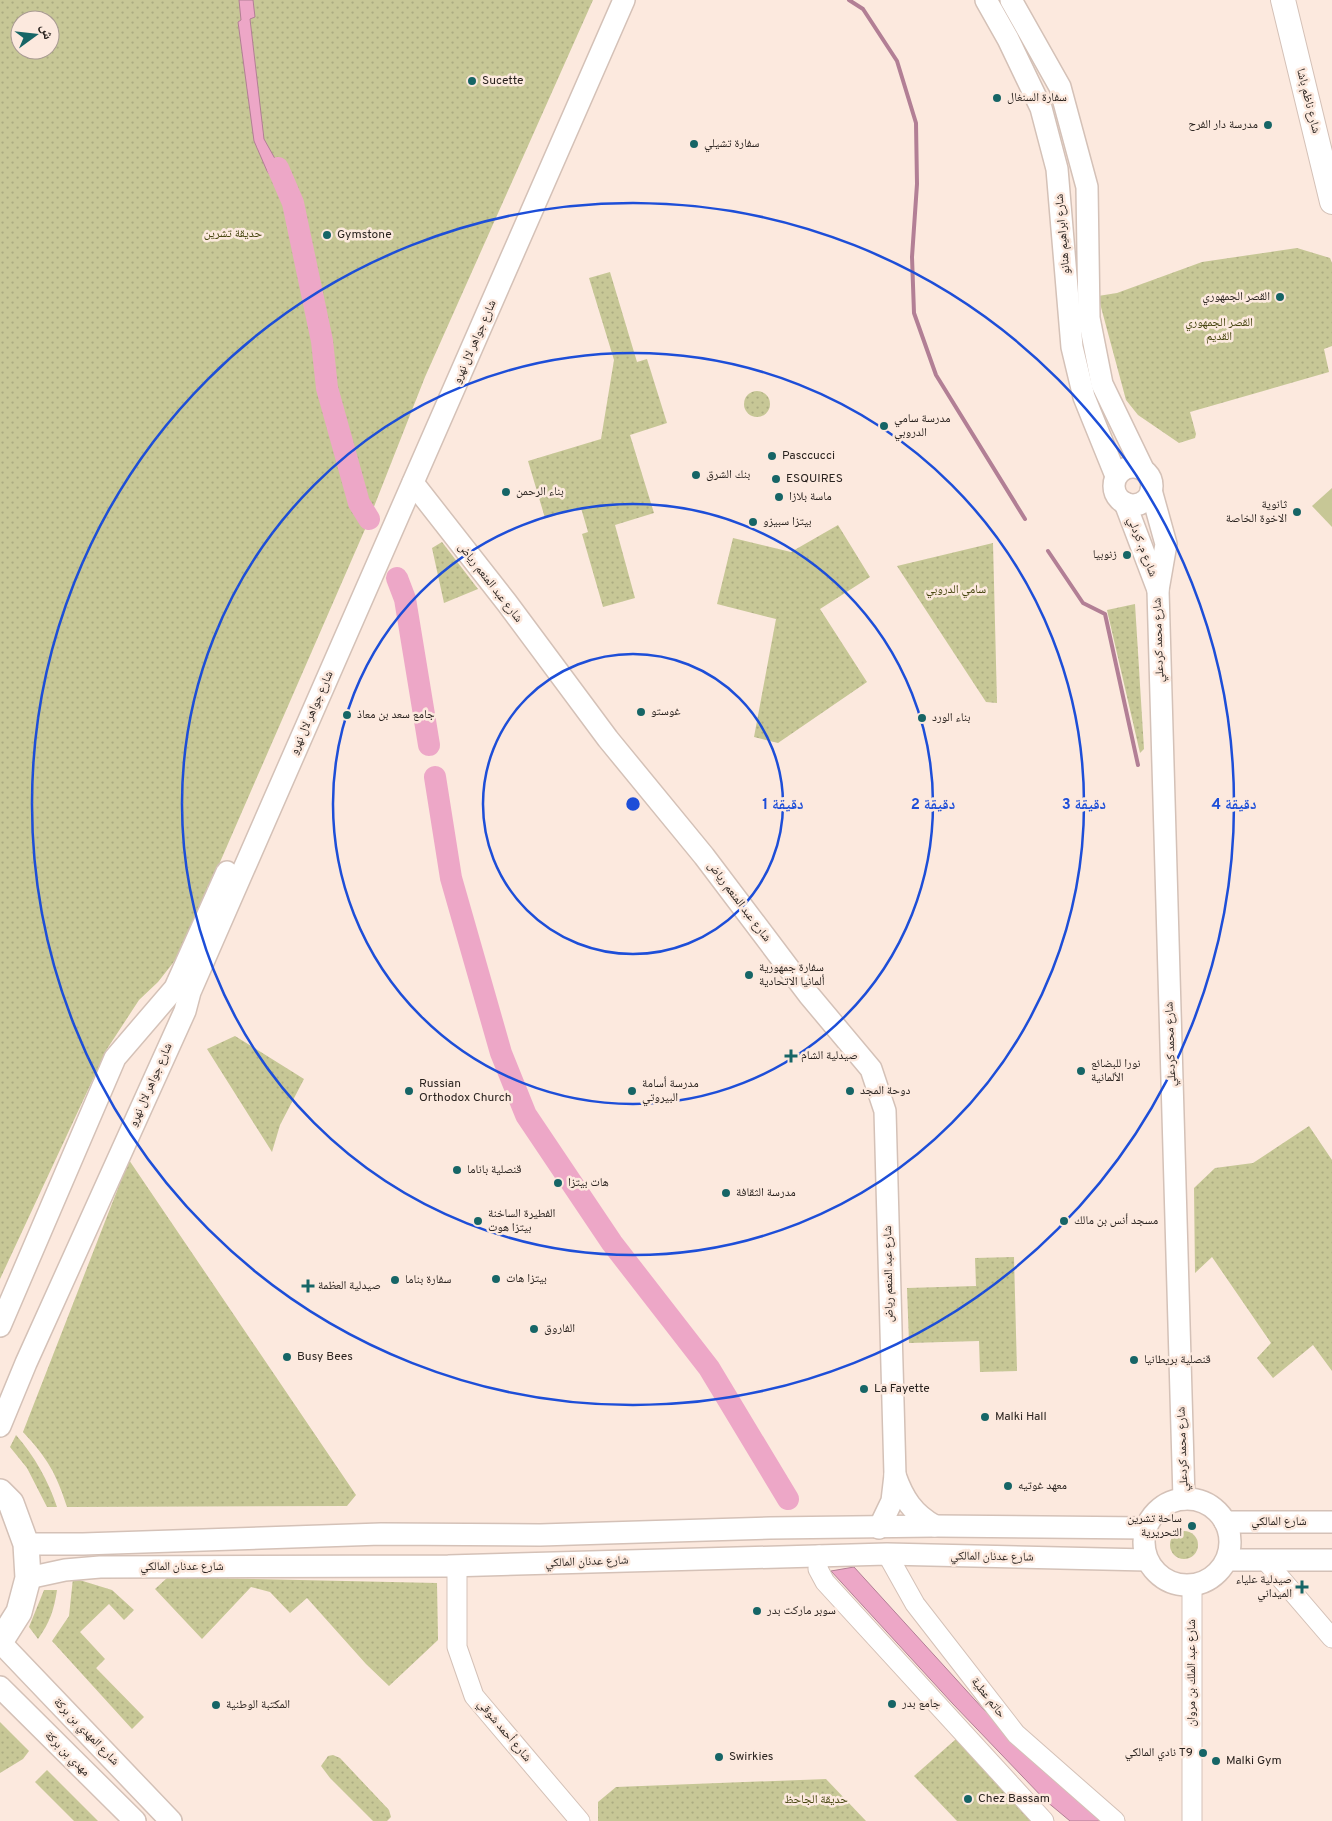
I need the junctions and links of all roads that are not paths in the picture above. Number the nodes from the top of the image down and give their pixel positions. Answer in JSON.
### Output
{"nodes":[{"id":1,"x":611,"y":0,"type":"edge"},
{"id":2,"x":624,"y":0,"type":"edge"},
{"id":3,"x":986,"y":0,"type":"edge"},
{"id":4,"x":1011,"y":0,"type":"edge"},
{"id":5,"x":1283,"y":0,"type":"edge"},
{"id":6,"x":1332,"y":202,"type":"edge"},
{"id":7,"x":1088,"y":277,"type":"junction"},
{"id":8,"x":1066,"y":280,"type":"junction"},
{"id":9,"x":1096,"y":356,"type":"junction"},
{"id":10,"x":1076,"y":362,"type":"junction"},
{"id":11,"x":1142,"y":469,"type":"junction"},
{"id":12,"x":1116,"y":476,"type":"junction"},
{"id":13,"x":412,"y":484,"type":"junction"},
{"id":14,"x":1151,"y":490,"type":"junction"},
{"id":15,"x":1125,"y":503,"type":"junction"},
{"id":16,"x":1158,"y":590,"type":"junction"},
{"id":17,"x":0,"y":1326,"type":"edge"},
{"id":18,"x":2,"y":1416,"type":"edge"},
{"id":19,"x":895,"y":1475,"type":"junction"},
{"id":20,"x":0,"y":1492,"type":"edge"},
{"id":21,"x":1184,"y":1499,"type":"junction"},
{"id":22,"x":1226,"y":1522,"type":"junction"},
{"id":23,"x":1332,"y":1522,"type":"edge"},
{"id":24,"x":935,"y":1526,"type":"junction"},
{"id":25,"x":879,"y":1528,"type":"junction"},
{"id":26,"x":1146,"y":1528,"type":"junction"},
{"id":27,"x":457,"y":1535,"type":"junction"},
{"id":28,"x":26,"y":1544,"type":"junction"},
{"id":29,"x":887,"y":1554,"type":"junction"},
{"id":30,"x":819,"y":1555,"type":"junction"},
{"id":31,"x":1147,"y":1560,"type":"junction"},
{"id":32,"x":1227,"y":1560,"type":"junction"},
{"id":33,"x":1265,"y":1560,"type":"junction"},
{"id":34,"x":1332,"y":1560,"type":"edge"},
{"id":35,"x":457,"y":1566,"type":"junction"},
{"id":36,"x":28,"y":1578,"type":"junction"},
{"id":37,"x":1192,"y":1586,"type":"junction"},
{"id":38,"x":1332,"y":1638,"type":"edge"},
{"id":39,"x":0,"y":1642,"type":"edge"},
{"id":40,"x":38,"y":1682,"type":"junction"},
{"id":41,"x":0,"y":1687,"type":"edge"},
{"id":42,"x":18,"y":1704,"type":"junction"},
{"id":43,"x":134,"y":1821,"type":"edge"},
{"id":44,"x":171,"y":1821,"type":"edge"},
{"id":45,"x":580,"y":1821,"type":"edge"},
{"id":46,"x":1044,"y":1821,"type":"edge"},
{"id":47,"x":1115,"y":1821,"type":"edge"},
{"id":48,"x":1192,"y":1821,"type":"edge"}],
"edges":[{"from":1,"to":17,"type":"main road","name":"شارع جواهر لال نهرو"},
{"from":2,"to":13,"type":"main road","name":"شارع جواهر لال نهرو"},
{"from":3,"to":8,"type":"main road","name":"شارع ابراهيم هنانو"},
{"from":4,"to":7,"type":"main road","name":"شارع ابراهيم هنانو"},
{"from":5,"to":6,"type":"main road","name":"شارع ناظم باشا"},
{"from":7,"to":8,"type":"main road"},
{"from":7,"to":9,"type":"main road","name":"شارع ابراهيم هنانو"},
{"from":8,"to":10,"type":"main road","name":"شارع ابراهيم هنانو"},
{"from":9,"to":10,"type":"main road"},
{"from":9,"to":11,"type":"main road","name":"شارع ابراهيم هنانو"},
{"from":10,"to":12,"type":"main road","name":"شارع ابراهيم هنانو"},
{"from":11,"to":12,"type":"main road"},
{"from":11,"to":14,"type":"main road"},
{"from":12,"to":15,"type":"main road"},
{"from":13,"to":18,"type":"main road","name":"شارع جواهر لال نهرو"},
{"from":13,"to":19,"type":"main road","name":"شارع عبد المنعم رياض"},
{"from":14,"to":15,"type":"main road"},
{"from":14,"to":16,"type":"main road"},
{"from":15,"to":16,"type":"main road","name":"شارع م. كردلي"},
{"from":16,"to":21,"type":"main road","name":"شارع محمد كردعلي"},
{"from":19,"to":24,"type":"main road","name":"شارع عبد المنعم رياض"},
{"from":19,"to":25,"type":"main road","name":"شارع عبد المنعم رياض"},
{"from":20,"to":28,"type":"highway"},
{"from":21,"to":22,"type":"main road"},
{"from":21,"to":26,"type":"main road"},
{"from":22,"to":23,"type":"main road","name":"شارع المالكي"},
{"from":22,"to":32,"type":"main road"},
{"from":24,"to":25,"type":"main road","name":"شارع عدنان المالكي"},
{"from":24,"to":26,"type":"main road","name":"شارع عدنان المالكي"},
{"from":25,"to":27,"type":"main road","name":"شارع عدنان المالكي"},
{"from":26,"to":31,"type":"main road"},
{"from":27,"to":28,"type":"main road","name":"شارع عدنان المالكي"},
{"from":27,"to":35,"type":"main road"},
{"from":28,"to":36,"type":"highway"},
{"from":29,"to":30,"type":"main road","name":"شارع عدنان المالكي"},
{"from":29,"to":31,"type":"main road","name":"شارع عدنان المالكي"},
{"from":29,"to":47,"type":"street","name":"حاتم عطية"},
{"from":30,"to":35,"type":"main road","name":"شارع عدنان المالكي"},
{"from":30,"to":46,"type":"street"},
{"from":31,"to":37,"type":"main road"},
{"from":32,"to":33,"type":"main road"},
{"from":32,"to":37,"type":"main road"},
{"from":33,"to":34,"type":"main road"},
{"from":33,"to":38,"type":"street"},
{"from":35,"to":36,"type":"main road","name":"شارع عدنان المالكي"},
{"from":35,"to":45,"type":"street","name":"شارع أحمد شوقي"},
{"from":36,"to":39,"type":"highway"},
{"from":37,"to":48,"type":"street","name":"شارع عبد الملك بن مروان"},
{"from":39,"to":40,"type":"main road","name":"شارع المهدي بن بركة"},
{"from":40,"to":42,"type":"main road"},
{"from":40,"to":44,"type":"main road","name":"شارع المهدي بن بركة"},
{"from":41,"to":42,"type":"main road","name":"مهدي بن بركة"},
{"from":42,"to":43,"type":"main road","name":"مهدي بن بركة"}]}
